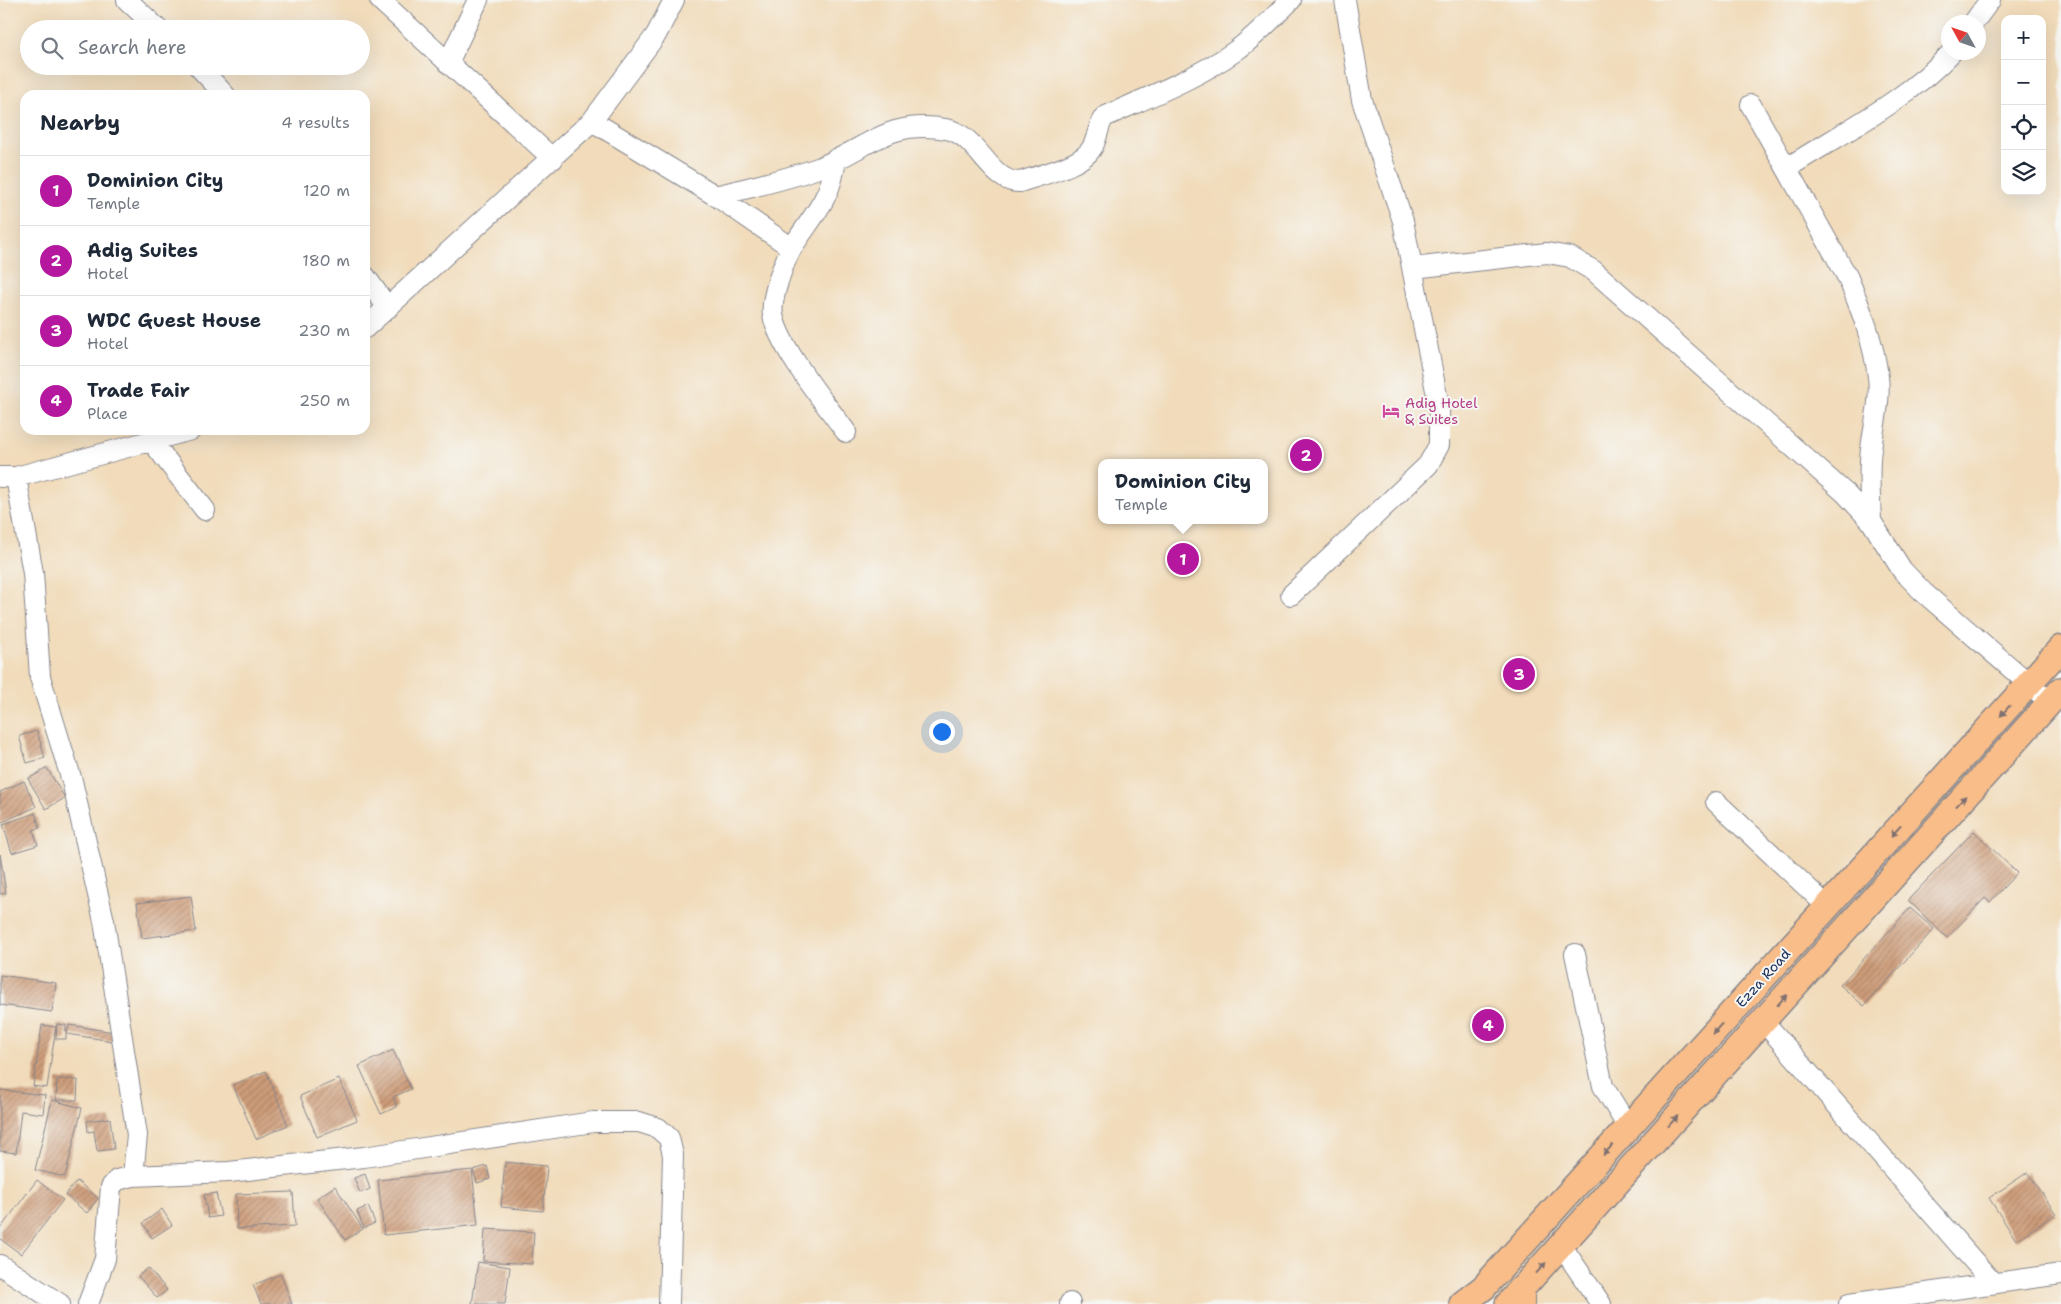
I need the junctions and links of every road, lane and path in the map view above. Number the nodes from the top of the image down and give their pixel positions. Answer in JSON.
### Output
{"nodes":[{"id":1,"x":128,"y":0,"type":"edge"},
{"id":2,"x":478,"y":0,"type":"edge"},
{"id":3,"x":674,"y":0,"type":"edge"},
{"id":4,"x":1290,"y":0,"type":"edge"},
{"id":5,"x":1345,"y":0,"type":"edge"},
{"id":6,"x":1990,"y":0,"type":"edge"},
{"id":7,"x":387,"y":3,"type":"edge"},
{"id":8,"x":1979,"y":15,"type":"edge"},
{"id":9,"x":149,"y":20,"type":"edge"},
{"id":10,"x":1944,"y":60,"type":"edge"},
{"id":11,"x":448,"y":63,"type":"junction"},
{"id":12,"x":206,"y":75,"type":"edge"},
{"id":13,"x":220,"y":90,"type":"edge"},
{"id":14,"x":1752,"y":105,"type":"dead end"},
{"id":15,"x":592,"y":121,"type":"junction"},
{"id":16,"x":836,"y":158,"type":"junction"},
{"id":17,"x":553,"y":159,"type":"junction"},
{"id":18,"x":1787,"y":168,"type":"junction"},
{"id":19,"x":716,"y":196,"type":"junction"},
{"id":20,"x":792,"y":248,"type":"junction"},
{"id":21,"x":1413,"y":268,"type":"junction"},
{"id":22,"x":370,"y":283,"type":"edge"},
{"id":23,"x":388,"y":308,"type":"junction"},
{"id":24,"x":370,"y":324,"type":"edge"},
{"id":25,"x":846,"y":432,"type":"dead end"},
{"id":26,"x":171,"y":435,"type":"edge"},
{"id":27,"x":151,"y":440,"type":"junction"},
{"id":28,"x":8,"y":477,"type":"edge"},
{"id":29,"x":206,"y":510,"type":"dead end"},
{"id":30,"x":1871,"y":521,"type":"junction"},
{"id":31,"x":1291,"y":595,"type":"dead end"},
{"id":32,"x":2061,"y":648,"type":"edge"},
{"id":33,"x":2029,"y":684,"type":"junction"},
{"id":34,"x":2055,"y":696,"type":"edge"},
{"id":35,"x":1716,"y":802,"type":"dead end"},
{"id":36,"x":1828,"y":906,"type":"junction"},
{"id":37,"x":1575,"y":954,"type":"dead end"},
{"id":38,"x":1763,"y":1021,"type":"junction"},
{"id":39,"x":1628,"y":1127,"type":"junction"},
{"id":40,"x":133,"y":1176,"type":"junction"},
{"id":41,"x":1561,"y":1245,"type":"junction"},
{"id":42,"x":0,"y":1265,"type":"edge"},
{"id":43,"x":2061,"y":1274,"type":"edge"},
{"id":44,"x":1993,"y":1283,"type":"junction"},
{"id":45,"x":1516,"y":1300,"type":"edge"},
{"id":46,"x":60,"y":1304,"type":"edge"},
{"id":47,"x":88,"y":1304,"type":"edge"},
{"id":48,"x":669,"y":1304,"type":"edge"},
{"id":49,"x":1462,"y":1304,"type":"edge"},
{"id":50,"x":1601,"y":1304,"type":"edge"},
{"id":51,"x":1848,"y":1304,"type":"edge"}],
"edges":[{"from":1,"to":9,"type":"street"},
{"from":2,"to":11,"type":"street"},
{"from":3,"to":15,"type":"street"},
{"from":4,"to":16,"type":"street"},
{"from":5,"to":21,"type":"street"},
{"from":6,"to":8,"type":"street"},
{"from":7,"to":11,"type":"street"},
{"from":10,"to":18,"type":"street"},
{"from":11,"to":17,"type":"street"},
{"from":12,"to":13,"type":"street"},
{"from":14,"to":18,"type":"street"},
{"from":15,"to":17,"type":"street"},
{"from":15,"to":19,"type":"street"},
{"from":16,"to":19,"type":"street"},
{"from":16,"to":20,"type":"street"},
{"from":17,"to":23,"type":"street"},
{"from":18,"to":30,"type":"street"},
{"from":19,"to":20,"type":"street"},
{"from":20,"to":25,"type":"street"},
{"from":21,"to":30,"type":"street"},
{"from":21,"to":31,"type":"street"},
{"from":22,"to":23,"type":"street"},
{"from":23,"to":24,"type":"street"},
{"from":26,"to":27,"type":"street"},
{"from":27,"to":28,"type":"street"},
{"from":27,"to":29,"type":"street"},
{"from":28,"to":40,"type":"street"},
{"from":30,"to":33,"type":"street"},
{"from":32,"to":33,"type":"main road","name":"Ezza Road"},
{"from":33,"to":34,"type":"street"},
{"from":33,"to":36,"type":"main road","name":"Ezza Road","one_way":true},
{"from":38,"to":34,"type":"main road","name":"Ezza Road","one_way":true},
{"from":35,"to":36,"type":"street"},
{"from":36,"to":39,"type":"main road","name":"Ezza Road","one_way":true},
{"from":37,"to":39,"type":"street"},
{"from":41,"to":38,"type":"main road","name":"Ezza Road","one_way":true},
{"from":38,"to":44,"type":"street"},
{"from":39,"to":49,"type":"main road","name":"Ezza Road","one_way":true},
{"from":40,"to":47,"type":"street"},
{"from":40,"to":48,"type":"street"},
{"from":45,"to":41,"type":"main road","name":"Ezza Road","one_way":true},
{"from":41,"to":50,"type":"street"},
{"from":42,"to":46,"type":"street"},
{"from":43,"to":44,"type":"street"},
{"from":44,"to":51,"type":"street"}]}
